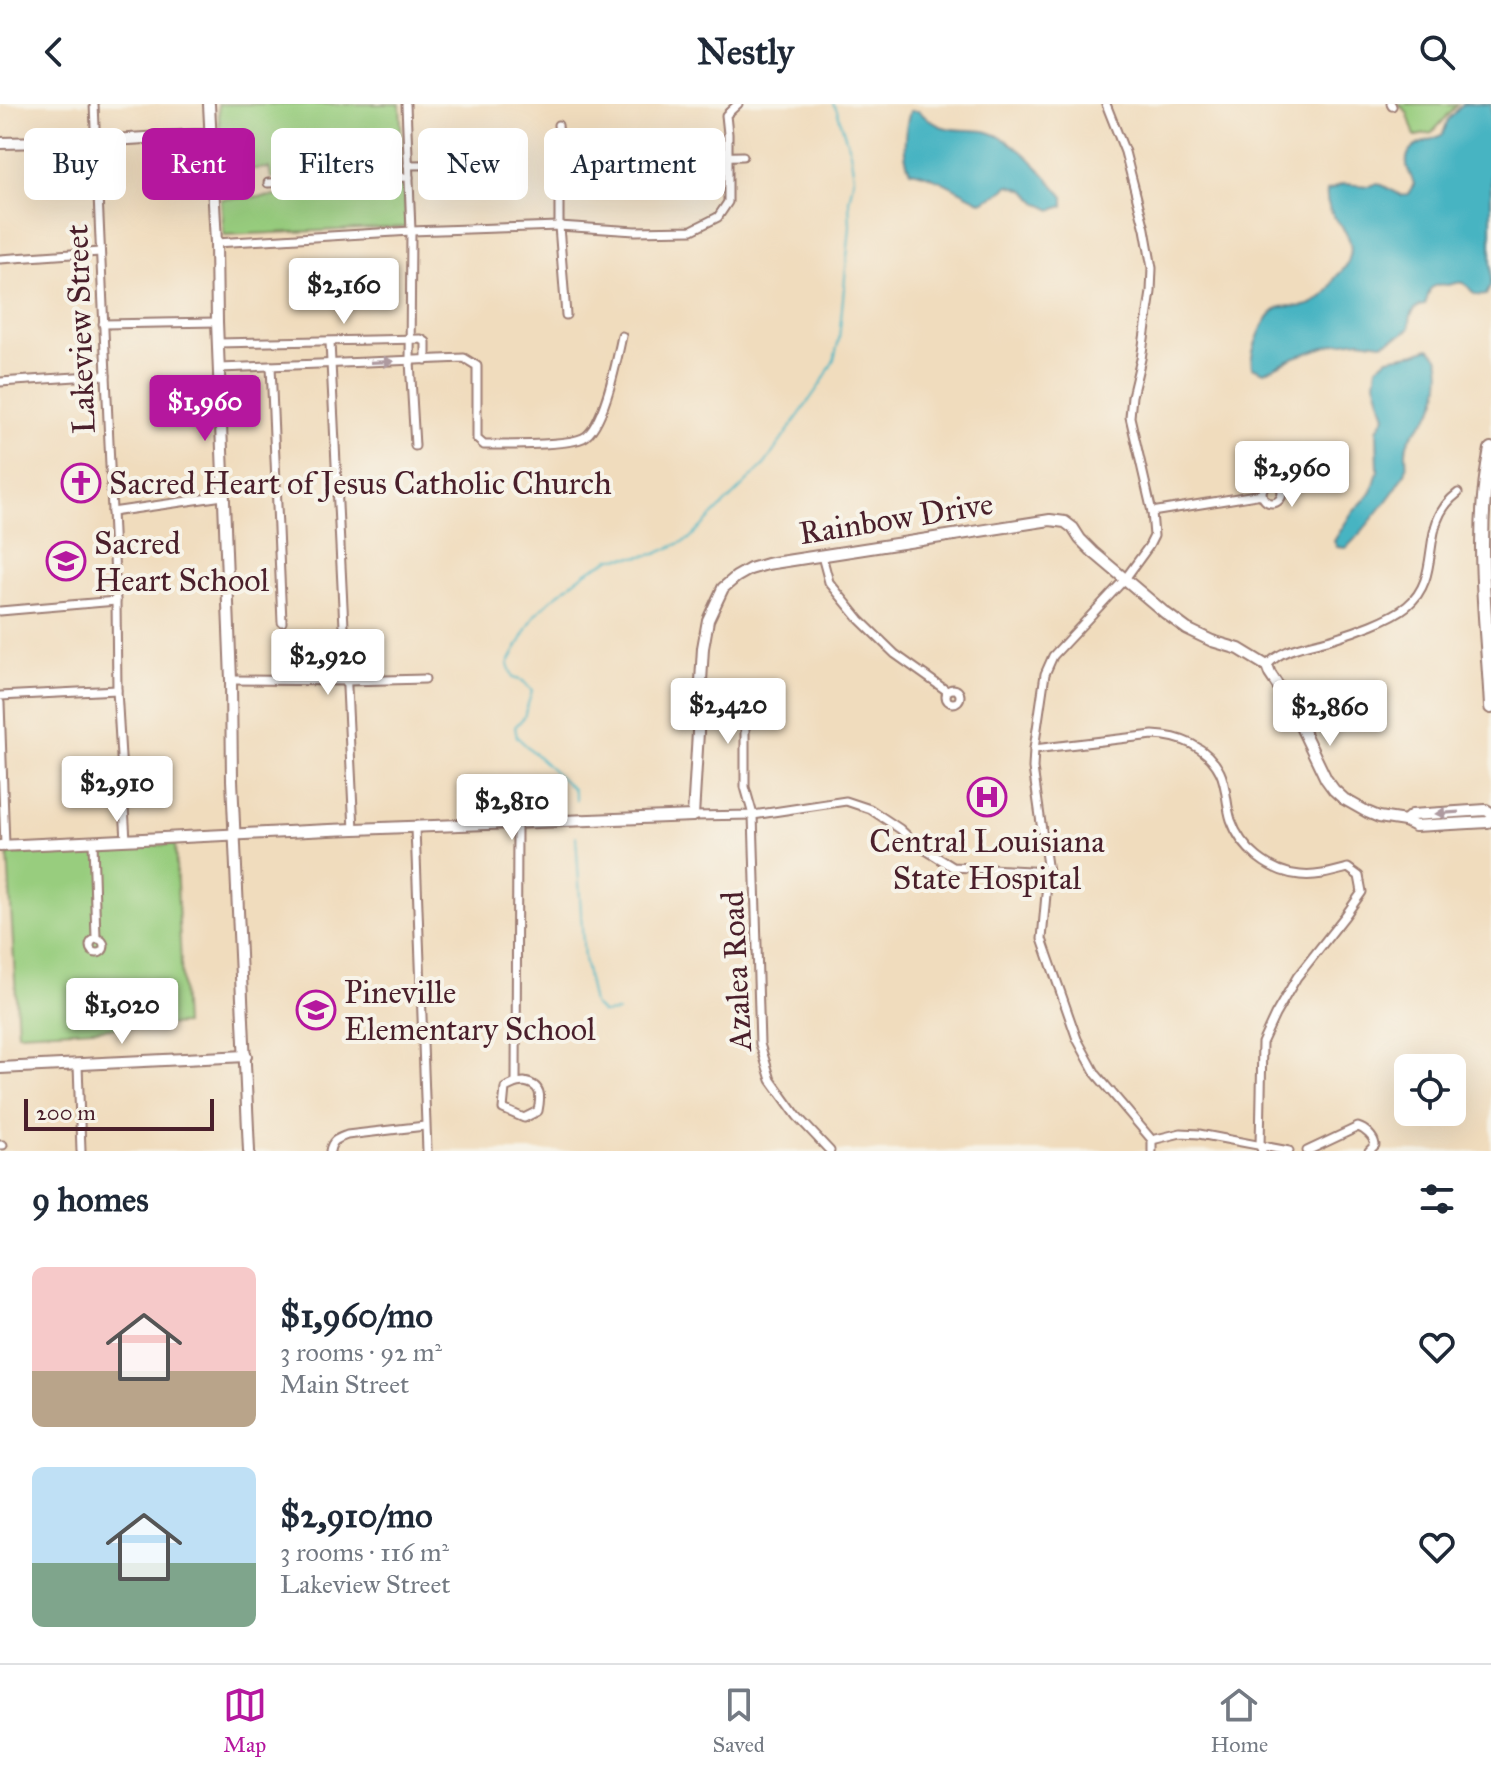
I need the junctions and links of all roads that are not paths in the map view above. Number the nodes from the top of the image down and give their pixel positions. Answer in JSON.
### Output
{"nodes":[{"id":1,"x":94,"y":104,"type":"edge"},
{"id":2,"x":209,"y":104,"type":"edge"},
{"id":3,"x":406,"y":104,"type":"edge"},
{"id":4,"x":738,"y":104,"type":"edge"},
{"id":5,"x":1106,"y":104,"type":"edge"},
{"id":6,"x":558,"y":125,"type":"dead end"},
{"id":7,"x":95,"y":128,"type":"edge"},
{"id":8,"x":211,"y":128,"type":"edge"},
{"id":9,"x":558,"y":128,"type":"edge"},
{"id":10,"x":24,"y":142,"type":"edge"},
{"id":11,"x":0,"y":143,"type":"edge"},
{"id":12,"x":743,"y":156,"type":"dead end"},
{"id":13,"x":725,"y":157,"type":"edge"},
{"id":14,"x":728,"y":157,"type":"junction"},
{"id":15,"x":408,"y":165,"type":"junction"},
{"id":16,"x":418,"y":165,"type":"edge"},
{"id":17,"x":409,"y":177,"type":"junction"},
{"id":18,"x":268,"y":183,"type":"dead end"},
{"id":19,"x":98,"y":200,"type":"edge"},
{"id":20,"x":214,"y":200,"type":"edge"},
{"id":21,"x":559,"y":200,"type":"edge"},
{"id":22,"x":559,"y":226,"type":"junction"},
{"id":23,"x":411,"y":231,"type":"junction"},
{"id":24,"x":216,"y":243,"type":"junction"},
{"id":25,"x":100,"y":252,"type":"junction"},
{"id":26,"x":0,"y":259,"type":"edge"},
{"id":27,"x":566,"y":315,"type":"dead end"},
{"id":28,"x":217,"y":322,"type":"junction"},
{"id":29,"x":103,"y":324,"type":"junction"},
{"id":30,"x":622,"y":336,"type":"dead end"},
{"id":31,"x":410,"y":339,"type":"junction"},
{"id":32,"x":330,"y":342,"type":"junction"},
{"id":33,"x":218,"y":343,"type":"junction"},
{"id":34,"x":426,"y":360,"type":"junction"},
{"id":35,"x":410,"y":361,"type":"junction"},
{"id":36,"x":331,"y":364,"type":"junction"},
{"id":37,"x":271,"y":366,"type":"junction"},
{"id":38,"x":220,"y":368,"type":"junction"},
{"id":39,"x":106,"y":375,"type":"junction"},
{"id":40,"x":0,"y":382,"type":"edge"},
{"id":41,"x":415,"y":446,"type":"dead end"},
{"id":42,"x":1491,"y":449,"type":"edge"},
{"id":43,"x":1458,"y":493,"type":"dead end"},
{"id":44,"x":1262,"y":494,"type":"dead end"},
{"id":45,"x":223,"y":496,"type":"junction"},
{"id":46,"x":112,"y":512,"type":"junction"},
{"id":47,"x":1152,"y":512,"type":"junction"},
{"id":48,"x":822,"y":556,"type":"junction"},
{"id":49,"x":1125,"y":579,"type":"junction"},
{"id":50,"x":116,"y":601,"type":"junction"},
{"id":51,"x":0,"y":611,"type":"edge"},
{"id":52,"x":282,"y":622,"type":"dead end"},
{"id":53,"x":1267,"y":666,"type":"junction"},
{"id":54,"x":425,"y":679,"type":"dead end"},
{"id":55,"x":231,"y":680,"type":"junction"},
{"id":56,"x":347,"y":681,"type":"junction"},
{"id":57,"x":117,"y":690,"type":"junction"},
{"id":58,"x":947,"y":691,"type":"dead end"},
{"id":59,"x":0,"y":696,"type":"edge"},
{"id":60,"x":0,"y":703,"type":"edge"},
{"id":61,"x":757,"y":707,"type":"dead end"},
{"id":62,"x":1491,"y":707,"type":"edge"},
{"id":63,"x":1034,"y":749,"type":"junction"},
{"id":64,"x":1491,"y":813,"type":"edge"},
{"id":65,"x":753,"y":815,"type":"junction"},
{"id":66,"x":693,"y":816,"type":"junction"},
{"id":67,"x":1491,"y":820,"type":"edge"},
{"id":68,"x":1405,"y":821,"type":"junction"},
{"id":69,"x":517,"y":824,"type":"junction"},
{"id":70,"x":415,"y":828,"type":"junction"},
{"id":71,"x":354,"y":830,"type":"junction"},
{"id":72,"x":235,"y":835,"type":"junction"},
{"id":73,"x":126,"y":840,"type":"junction"},
{"id":74,"x":93,"y":842,"type":"junction"},
{"id":75,"x":2,"y":846,"type":"edge"},
{"id":76,"x":1048,"y":872,"type":"junction"},
{"id":77,"x":96,"y":938,"type":"dead end"},
{"id":78,"x":246,"y":1056,"type":"junction"},
{"id":79,"x":78,"y":1065,"type":"junction"},
{"id":80,"x":0,"y":1068,"type":"edge"},
{"id":81,"x":516,"y":1083,"type":"junction"},
{"id":82,"x":425,"y":1126,"type":"junction"},
{"id":83,"x":1152,"y":1140,"type":"junction"},
{"id":84,"x":331,"y":1147,"type":"edge"},
{"id":85,"x":1261,"y":1148,"type":"edge"},
{"id":86,"x":81,"y":1151,"type":"edge"},
{"id":87,"x":249,"y":1151,"type":"edge"},
{"id":88,"x":427,"y":1151,"type":"edge"},
{"id":89,"x":830,"y":1151,"type":"edge"},
{"id":90,"x":1152,"y":1151,"type":"edge"},
{"id":91,"x":1289,"y":1151,"type":"edge"},
{"id":92,"x":1307,"y":1151,"type":"edge"},
{"id":93,"x":1369,"y":1151,"type":"edge"}],
"edges":[{"from":1,"to":7,"type":"street","name":"Lakeview Street"},
{"from":2,"to":8,"type":"street"},
{"from":3,"to":15,"type":"street"},
{"from":4,"to":14,"type":"street"},
{"from":5,"to":47,"type":"street"},
{"from":6,"to":9,"type":"street"},
{"from":10,"to":11,"type":"street"},
{"from":12,"to":14,"type":"street"},
{"from":13,"to":14,"type":"street"},
{"from":14,"to":22,"type":"street"},
{"from":15,"to":16,"type":"street"},
{"from":15,"to":17,"type":"street"},
{"from":17,"to":18,"type":"street"},
{"from":17,"to":23,"type":"street"},
{"from":19,"to":25,"type":"street","name":"Lakeview Street"},
{"from":20,"to":24,"type":"street"},
{"from":21,"to":22,"type":"street"},
{"from":22,"to":23,"type":"street"},
{"from":22,"to":27,"type":"street"},
{"from":23,"to":24,"type":"street"},
{"from":23,"to":31,"type":"street"},
{"from":24,"to":28,"type":"street"},
{"from":25,"to":26,"type":"street"},
{"from":25,"to":29,"type":"street","name":"Lakeview Street"},
{"from":28,"to":29,"type":"street"},
{"from":28,"to":33,"type":"street"},
{"from":29,"to":39,"type":"street","name":"Lakeview Street"},
{"from":30,"to":34,"type":"street"},
{"from":31,"to":32,"type":"street"},
{"from":31,"to":34,"type":"street"},
{"from":31,"to":35,"type":"street"},
{"from":32,"to":33,"type":"street"},
{"from":32,"to":36,"type":"street"},
{"from":33,"to":38,"type":"street"},
{"from":34,"to":35,"type":"street"},
{"from":36,"to":35,"type":"street","one_way":true},
{"from":35,"to":41,"type":"street"},
{"from":36,"to":37,"type":"street"},
{"from":36,"to":56,"type":"street"},
{"from":37,"to":38,"type":"street"},
{"from":37,"to":52,"type":"street"},
{"from":38,"to":45,"type":"street"},
{"from":39,"to":40,"type":"street"},
{"from":39,"to":46,"type":"street","name":"Lakeview Street"},
{"from":42,"to":62,"type":"highway"},
{"from":43,"to":53,"type":"street"},
{"from":44,"to":47,"type":"street"},
{"from":45,"to":46,"type":"street"},
{"from":45,"to":55,"type":"street"},
{"from":46,"to":50,"type":"street","name":"Lakeview Street"},
{"from":47,"to":49,"type":"street"},
{"from":48,"to":49,"type":"street","name":"Rainbow Drive"},
{"from":48,"to":58,"type":"street"},
{"from":48,"to":66,"type":"street","name":"Rainbow Drive"},
{"from":49,"to":53,"type":"street","name":"Rainbow Drive"},
{"from":49,"to":63,"type":"street"},
{"from":50,"to":51,"type":"street"},
{"from":50,"to":57,"type":"street","name":"Lakeview Street"},
{"from":53,"to":68,"type":"street"},
{"from":54,"to":56,"type":"street"},
{"from":55,"to":56,"type":"street"},
{"from":55,"to":72,"type":"street"},
{"from":56,"to":71,"type":"street"},
{"from":57,"to":59,"type":"street"},
{"from":57,"to":73,"type":"street","name":"Lakeview Street"},
{"from":60,"to":75,"type":"street"},
{"from":61,"to":65,"type":"street","name":"Azalea Road"},
{"from":63,"to":76,"type":"street"},
{"from":63,"to":85,"type":"street"},
{"from":64,"to":68,"type":"street","one_way":true},
{"from":65,"to":66,"type":"street"},
{"from":65,"to":76,"type":"street"},
{"from":65,"to":89,"type":"street","name":"Azalea Road"},
{"from":66,"to":69,"type":"street"},
{"from":67,"to":68,"type":"street"},
{"from":69,"to":70,"type":"street"},
{"from":69,"to":81,"type":"street"},
{"from":70,"to":71,"type":"street"},
{"from":70,"to":82,"type":"street"},
{"from":71,"to":72,"type":"street"},
{"from":72,"to":73,"type":"street"},
{"from":72,"to":78,"type":"street"},
{"from":73,"to":74,"type":"street"},
{"from":74,"to":75,"type":"street"},
{"from":74,"to":77,"type":"street"},
{"from":76,"to":83,"type":"street"},
{"from":78,"to":79,"type":"street"},
{"from":78,"to":87,"type":"street"},
{"from":79,"to":80,"type":"street"},
{"from":79,"to":86,"type":"street"},
{"from":81,"to":81,"type":"street"},
{"from":82,"to":84,"type":"street"},
{"from":82,"to":88,"type":"street"},
{"from":83,"to":85,"type":"street"},
{"from":83,"to":90,"type":"street"},
{"from":85,"to":91,"type":"street"},
{"from":92,"to":93,"type":"street"}]}
